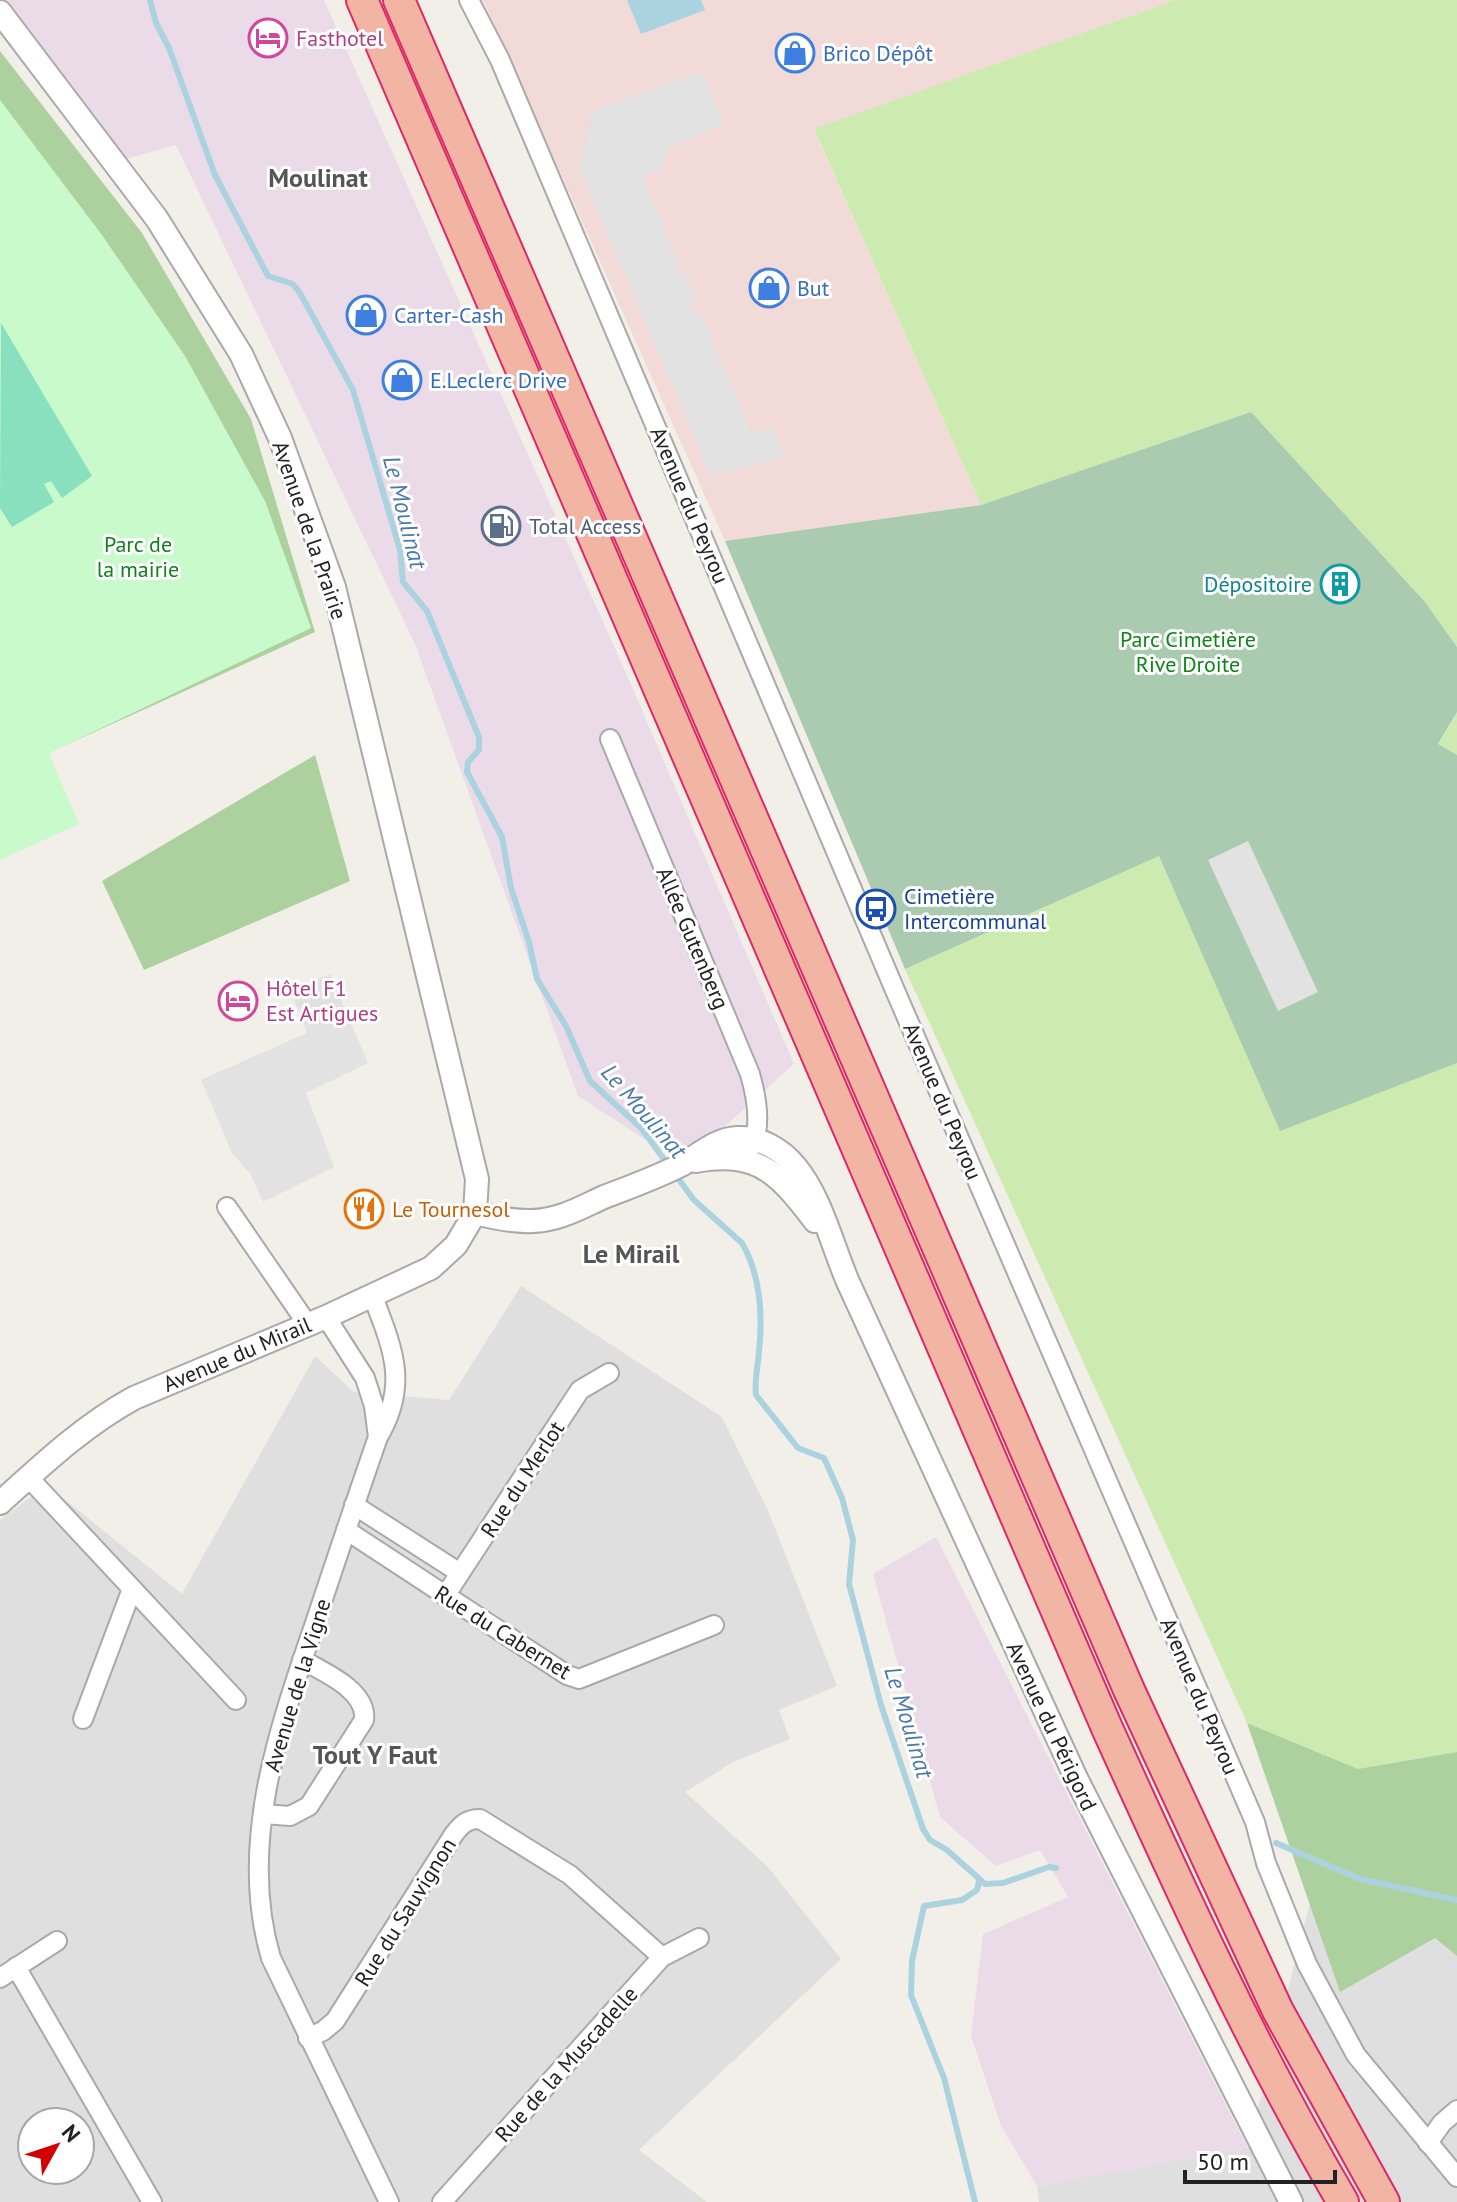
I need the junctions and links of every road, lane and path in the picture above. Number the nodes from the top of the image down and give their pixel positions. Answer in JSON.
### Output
{"nodes":[{"id":1,"x":362,"y":0,"type":"edge"},
{"id":2,"x":399,"y":0,"type":"edge"},
{"id":3,"x":469,"y":0,"type":"edge"},
{"id":4,"x":0,"y":12,"type":"edge"},
{"id":5,"x":610,"y":739,"type":"dead end"},
{"id":6,"x":755,"y":1140,"type":"junction"},
{"id":7,"x":712,"y":1158,"type":"junction"},
{"id":8,"x":683,"y":1164,"type":"junction"},
{"id":9,"x":766,"y":1169,"type":"junction"},
{"id":10,"x":227,"y":1207,"type":"dead end"},
{"id":11,"x":475,"y":1213,"type":"junction"},
{"id":12,"x":831,"y":1243,"type":"junction"},
{"id":13,"x":373,"y":1297,"type":"junction"},
{"id":14,"x":317,"y":1321,"type":"junction"},
{"id":15,"x":609,"y":1373,"type":"dead end"},
{"id":16,"x":378,"y":1437,"type":"junction"},
{"id":17,"x":28,"y":1477,"type":"junction"},
{"id":18,"x":0,"y":1503,"type":"edge"},
{"id":19,"x":354,"y":1505,"type":"junction"},
{"id":20,"x":346,"y":1530,"type":"junction"},
{"id":21,"x":460,"y":1573,"type":"junction"},
{"id":22,"x":132,"y":1589,"type":"junction"},
{"id":23,"x":445,"y":1596,"type":"junction"},
{"id":24,"x":714,"y":1625,"type":"dead end"},
{"id":25,"x":302,"y":1660,"type":"junction"},
{"id":26,"x":236,"y":1700,"type":"dead end"},
{"id":27,"x":83,"y":1719,"type":"dead end"},
{"id":28,"x":264,"y":1814,"type":"junction"},
{"id":29,"x":699,"y":1938,"type":"dead end"},
{"id":30,"x":57,"y":1941,"type":"dead end"},
{"id":31,"x":662,"y":1957,"type":"junction"},
{"id":32,"x":8,"y":1972,"type":"edge"},
{"id":33,"x":308,"y":2038,"type":"junction"},
{"id":34,"x":1457,"y":2110,"type":"edge"},
{"id":35,"x":1428,"y":2143,"type":"junction"},
{"id":36,"x":1457,"y":2177,"type":"edge"},
{"id":37,"x":152,"y":2202,"type":"edge"},
{"id":38,"x":389,"y":2202,"type":"edge"},
{"id":39,"x":442,"y":2202,"type":"edge"},
{"id":40,"x":1291,"y":2202,"type":"edge"},
{"id":41,"x":1343,"y":2202,"type":"edge"},
{"id":42,"x":1384,"y":2202,"type":"edge"}],
"edges":[{"from":1,"to":41,"type":"highway"},
{"from":2,"to":42,"type":"highway"},
{"from":3,"to":35,"type":"street","name":"Avenue du Peyrou"},
{"from":4,"to":11,"type":"street","name":"Avenue de la Prairie"},
{"from":5,"to":6,"type":"street","name":"Allée Gutenberg"},
{"from":6,"to":7,"type":"street"},
{"from":6,"to":8,"type":"street","name":"Avenue du Périgord"},
{"from":6,"to":9,"type":"street"},
{"from":6,"to":12,"type":"street","name":"Avenue du Périgord"},
{"from":7,"to":8,"type":"street","name":"Avenue du Périgord"},
{"from":7,"to":9,"type":"street","name":"Avenue du Périgord"},
{"from":8,"to":11,"type":"street","name":"Avenue du Périgord"},
{"from":9,"to":12,"type":"street","name":"Avenue du Périgord"},
{"from":10,"to":14,"type":"street","name":"Avenue de la Vigne"},
{"from":11,"to":13,"type":"street","name":"Avenue du Mirail"},
{"from":12,"to":40,"type":"street","name":"Avenue du Périgord"},
{"from":13,"to":14,"type":"street","name":"Avenue du Mirail"},
{"from":13,"to":16,"type":"street","name":"Avenue de la Vigne"},
{"from":14,"to":16,"type":"street","name":"Avenue de la Vigne"},
{"from":14,"to":17,"type":"street","name":"Avenue du Mirail"},
{"from":15,"to":21,"type":"street","name":"Rue du Merlot"},
{"from":16,"to":19,"type":"street","name":"Avenue de la Vigne"},
{"from":17,"to":18,"type":"street","name":"Avenue du Mirail"},
{"from":17,"to":22,"type":"street"},
{"from":19,"to":20,"type":"street","name":"Avenue de la Vigne"},
{"from":19,"to":21,"type":"street","name":"Rue du Cabernet"},
{"from":20,"to":23,"type":"street","name":"Rue du Cabernet"},
{"from":20,"to":25,"type":"street","name":"Avenue de la Vigne"},
{"from":21,"to":23,"type":"street","name":"Rue du Merlot"},
{"from":22,"to":26,"type":"street"},
{"from":22,"to":27,"type":"street"},
{"from":23,"to":24,"type":"street","name":"Rue du Cabernet"},
{"from":25,"to":28,"type":"street","name":"Avenue de la Vigne"},
{"from":25,"to":28,"type":"street"},
{"from":28,"to":33,"type":"street","name":"Avenue de la Vigne"},
{"from":29,"to":31,"type":"street","name":"Rue de la Muscadelle"},
{"from":30,"to":32,"type":"street"},
{"from":31,"to":33,"type":"street","name":"Rue du Sauvignon"},
{"from":31,"to":39,"type":"street","name":"Rue de la Muscadelle"},
{"from":32,"to":37,"type":"street"},
{"from":33,"to":38,"type":"street","name":"Avenue de la Vigne"},
{"from":34,"to":35,"type":"street"},
{"from":35,"to":36,"type":"street","name":"Avenue du Peyrou"}]}
